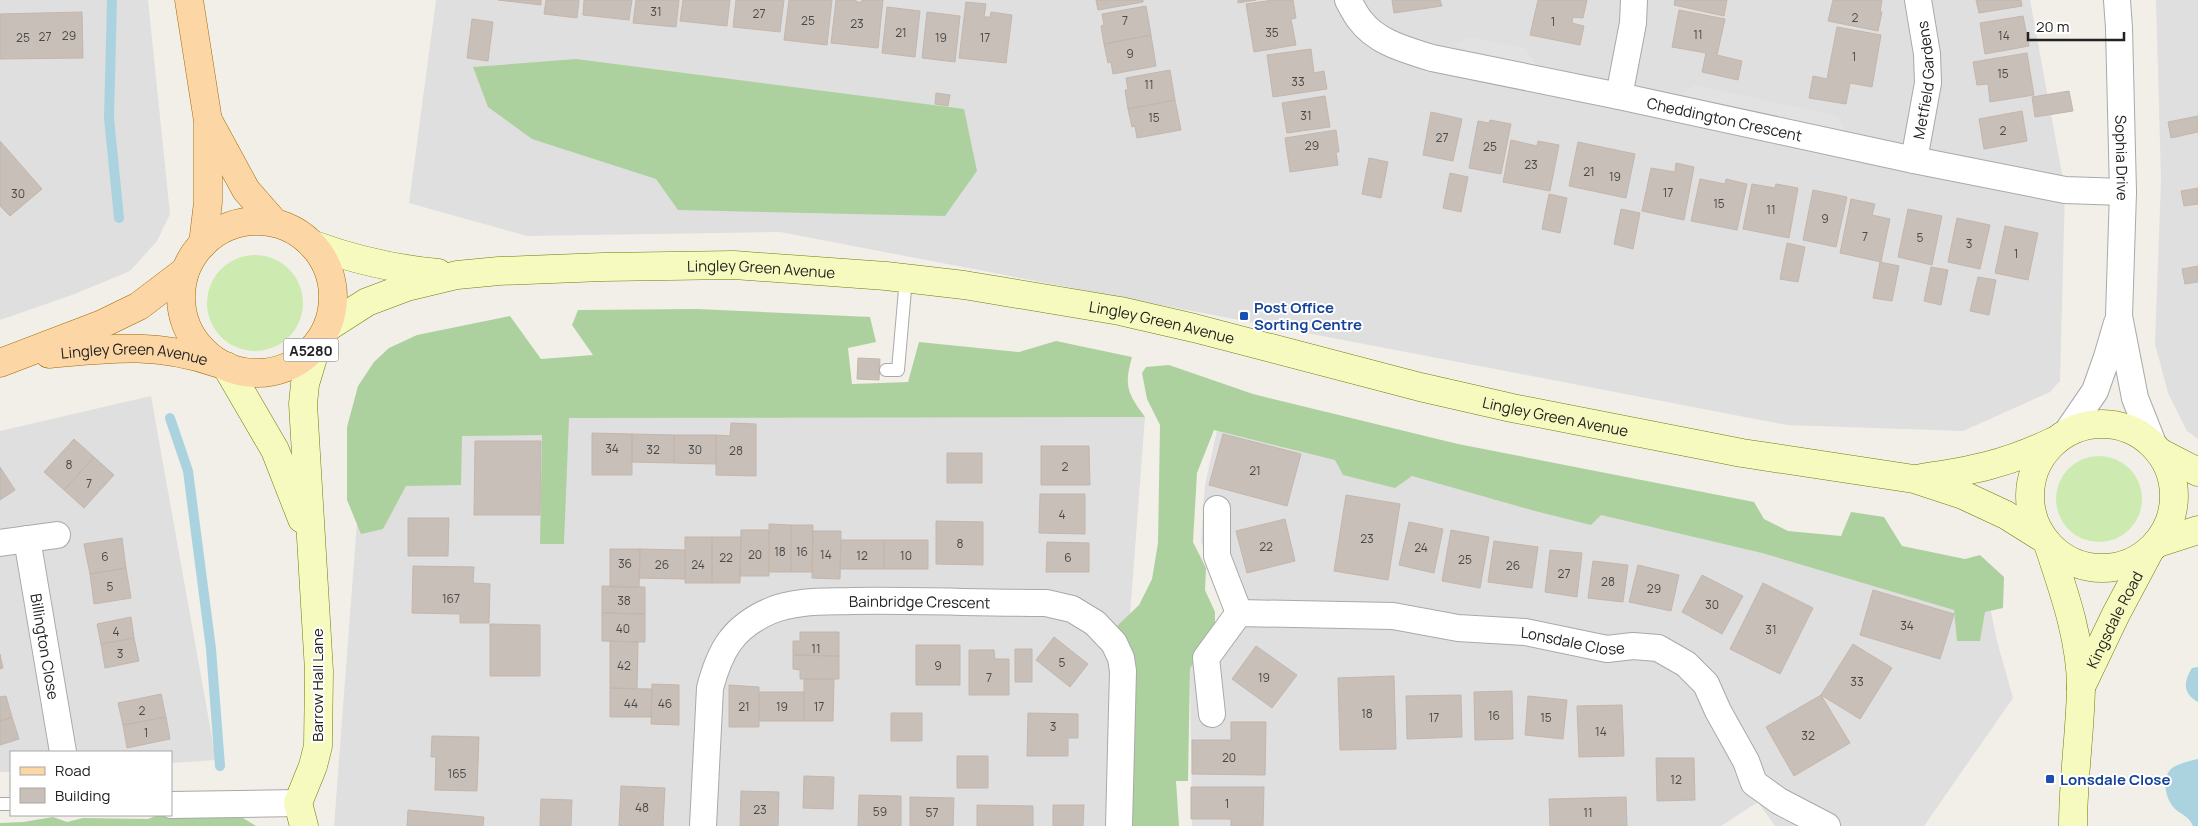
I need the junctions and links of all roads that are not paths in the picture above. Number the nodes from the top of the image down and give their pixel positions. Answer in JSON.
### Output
{"nodes":[{"id":1,"x":190,"y":0,"type":"edge"},
{"id":2,"x":1348,"y":0,"type":"edge"},
{"id":3,"x":1634,"y":0,"type":"edge"},
{"id":4,"x":1918,"y":0,"type":"edge"},
{"id":5,"x":2117,"y":0,"type":"edge"},
{"id":6,"x":1619,"y":96,"type":"junction"},
{"id":7,"x":208,"y":121,"type":"junction"},
{"id":8,"x":1914,"y":160,"type":"junction"},
{"id":9,"x":2123,"y":192,"type":"junction"},
{"id":10,"x":274,"y":222,"type":"junction"},
{"id":11,"x":202,"y":244,"type":"junction"},
{"id":12,"x":314,"y":246,"type":"junction"},
{"id":13,"x":186,"y":271,"type":"junction"},
{"id":14,"x":457,"y":275,"type":"junction"},
{"id":15,"x":906,"y":278,"type":"junction"},
{"id":16,"x":2119,"y":316,"type":"junction"},
{"id":17,"x":322,"y":336,"type":"junction"},
{"id":18,"x":9,"y":360,"type":"edge"},
{"id":19,"x":223,"y":365,"type":"junction"},
{"id":20,"x":886,"y":370,"type":"dead end"},
{"id":21,"x":2061,"y":437,"type":"junction"},
{"id":22,"x":2158,"y":450,"type":"junction"},
{"id":23,"x":2198,"y":472,"type":"edge"},
{"id":24,"x":1914,"y":479,"type":"junction"},
{"id":25,"x":1216,"y":509,"type":"dead end"},
{"id":26,"x":2198,"y":530,"type":"edge"},
{"id":27,"x":57,"y":535,"type":"dead end"},
{"id":28,"x":27,"y":539,"type":"junction"},
{"id":29,"x":310,"y":539,"type":"junction"},
{"id":30,"x":2045,"y":542,"type":"junction"},
{"id":31,"x":0,"y":543,"type":"edge"},
{"id":32,"x":2154,"y":548,"type":"junction"},
{"id":33,"x":1239,"y":613,"type":"junction"},
{"id":34,"x":2081,"y":687,"type":"junction"},
{"id":35,"x":1212,"y":714,"type":"dead end"},
{"id":36,"x":63,"y":751,"type":"edge"},
{"id":37,"x":172,"y":805,"type":"edge"},
{"id":38,"x":301,"y":814,"type":"edge"},
{"id":39,"x":1822,"y":825,"type":"edge"},
{"id":40,"x":703,"y":826,"type":"edge"},
{"id":41,"x":1119,"y":826,"type":"edge"},
{"id":42,"x":2073,"y":826,"type":"edge"}],
"edges":[{"from":1,"to":7,"type":"main road","number":"A5280"},
{"from":2,"to":6,"type":"street","name":"Cheddington Crescent"},
{"from":3,"to":6,"type":"street"},
{"from":4,"to":8,"type":"street","name":"Metfield Gardens"},
{"from":5,"to":9,"type":"street","name":"Sophia Drive"},
{"from":6,"to":8,"type":"street","name":"Cheddington Crescent"},
{"from":7,"to":10,"type":"main road","number":"A5280"},
{"from":7,"to":11,"type":"main road","number":"A5280"},
{"from":8,"to":9,"type":"street","name":"Cheddington Crescent"},
{"from":9,"to":16,"type":"street","name":"Sophia Drive"},
{"from":10,"to":11,"type":"main road","number":"A5280"},
{"from":10,"to":12,"type":"main road","number":"A5280"},
{"from":11,"to":13,"type":"main road","number":"A5280"},
{"from":12,"to":14,"type":"street","name":"Lingley Green Avenue"},
{"from":12,"to":17,"type":"main road","number":"A5280"},
{"from":13,"to":18,"type":"main road","name":"Lingley Green Avenue","number":"A5280"},
{"from":13,"to":19,"type":"main road","number":"A5280"},
{"from":14,"to":15,"type":"street","name":"Lingley Green Avenue"},
{"from":14,"to":17,"type":"street","name":"Lingley Green Avenue"},
{"from":15,"to":20,"type":"lane"},
{"from":15,"to":24,"type":"street","name":"Lingley Green Avenue"},
{"from":16,"to":21,"type":"street","name":"Sophia Drive"},
{"from":16,"to":22,"type":"street","name":"Sophia Drive"},
{"from":17,"to":19,"type":"main road","number":"A5280"},
{"from":17,"to":29,"type":"street","name":"Barrow Hall Lane"},
{"from":18,"to":19,"type":"main road","name":"Lingley Green Avenue","number":"A5280"},
{"from":19,"to":29,"type":"street","name":"Barrow Hall Lane"},
{"from":21,"to":22,"type":"street"},
{"from":21,"to":24,"type":"street","name":"Lingley Green Avenue"},
{"from":21,"to":30,"type":"street"},
{"from":22,"to":23,"type":"street"},
{"from":22,"to":32,"type":"street"},
{"from":24,"to":30,"type":"street","name":"Lingley Green Avenue"},
{"from":25,"to":33,"type":"street"},
{"from":26,"to":32,"type":"street"},
{"from":27,"to":28,"type":"street"},
{"from":28,"to":31,"type":"street"},
{"from":28,"to":36,"type":"street","name":"Billington Close"},
{"from":29,"to":38,"type":"street","name":"Barrow Hall Lane"},
{"from":30,"to":32,"type":"street"},
{"from":30,"to":34,"type":"street","name":"Kingsdale Road"},
{"from":32,"to":34,"type":"street","name":"Kingsdale Road"},
{"from":33,"to":35,"type":"street"},
{"from":33,"to":39,"type":"street","name":"Lonsdale Close"},
{"from":34,"to":42,"type":"street","name":"Kingsdale Road"},
{"from":37,"to":38,"type":"street"},
{"from":40,"to":41,"type":"street","name":"Bainbridge Crescent"}]}
